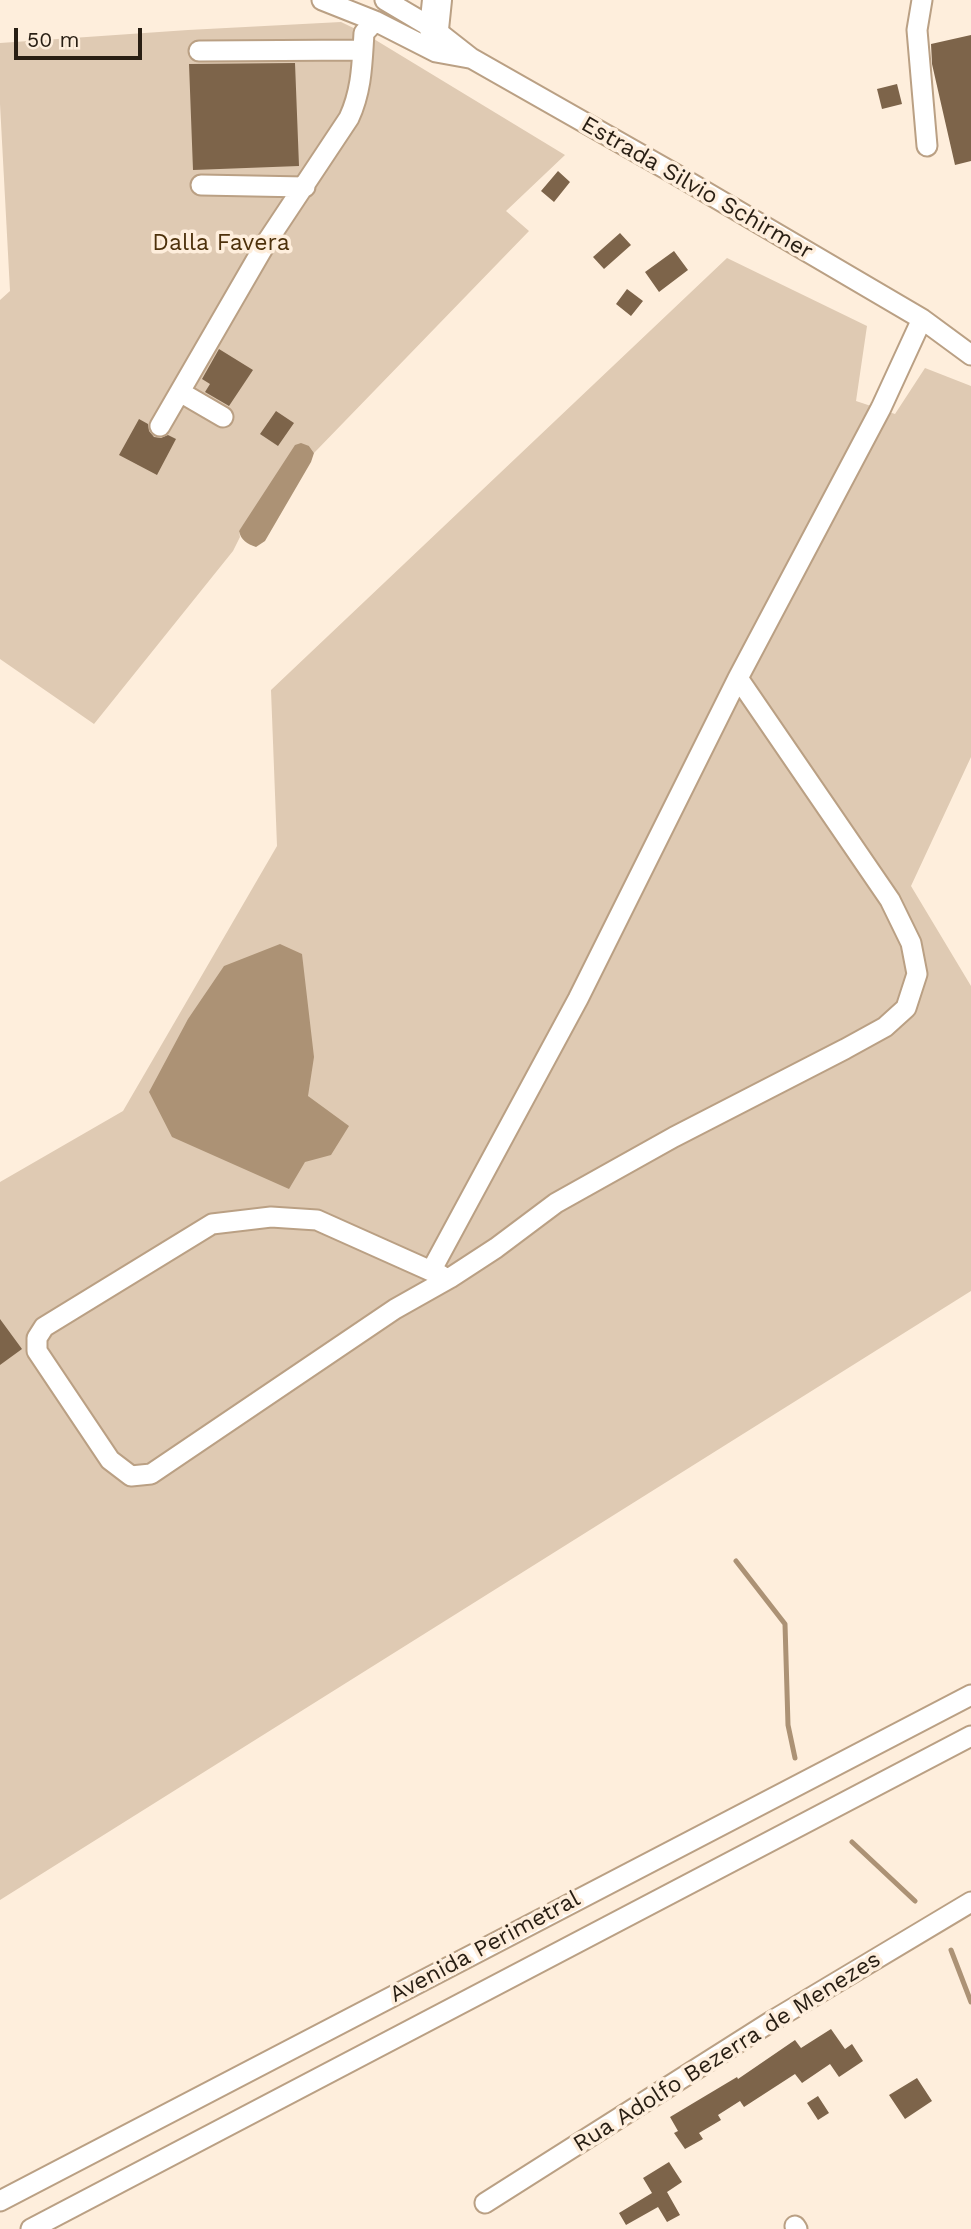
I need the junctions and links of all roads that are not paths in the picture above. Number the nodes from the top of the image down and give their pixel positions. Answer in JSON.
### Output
{"nodes":[{"id":1,"x":322,"y":0,"type":"edge"},
{"id":2,"x":385,"y":0,"type":"edge"},
{"id":3,"x":437,"y":0,"type":"edge"},
{"id":4,"x":922,"y":0,"type":"edge"},
{"id":5,"x":375,"y":21,"type":"junction"},
{"id":6,"x":434,"y":29,"type":"junction"},
{"id":7,"x":363,"y":50,"type":"junction"},
{"id":8,"x":199,"y":51,"type":"dead end"},
{"id":9,"x":471,"y":58,"type":"junction"},
{"id":10,"x":927,"y":146,"type":"dead end"},
{"id":11,"x":201,"y":185,"type":"dead end"},
{"id":12,"x":305,"y":187,"type":"junction"},
{"id":13,"x":922,"y":320,"type":"junction"},
{"id":14,"x":971,"y":338,"type":"edge"},
{"id":15,"x":971,"y":355,"type":"edge"},
{"id":16,"x":180,"y":392,"type":"junction"},
{"id":17,"x":223,"y":417,"type":"dead end"},
{"id":18,"x":160,"y":426,"type":"dead end"},
{"id":19,"x":738,"y":678,"type":"junction"},
{"id":20,"x":431,"y":1270,"type":"junction"},
{"id":21,"x":450,"y":1279,"type":"junction"},
{"id":22,"x":971,"y":1695,"type":"edge"},
{"id":23,"x":971,"y":1736,"type":"edge"},
{"id":24,"x":971,"y":1902,"type":"edge"},
{"id":25,"x":0,"y":2201,"type":"edge"},
{"id":26,"x":485,"y":2203,"type":"dead end"},
{"id":27,"x":31,"y":2229,"type":"edge"}],
"edges":[{"from":1,"to":5,"type":"street","name":"Estrada Silvio Schirmer"},
{"from":2,"to":6,"type":"street","name":"Estrada Silvio Schirmer"},
{"from":3,"to":6,"type":"highway"},
{"from":4,"to":10,"type":"street"},
{"from":5,"to":7,"type":"street"},
{"from":5,"to":9,"type":"street","name":"Estrada Silvio Schirmer"},
{"from":6,"to":9,"type":"street","name":"Estrada Silvio Schirmer"},
{"from":7,"to":8,"type":"street"},
{"from":7,"to":12,"type":"street"},
{"from":9,"to":13,"type":"street","name":"Estrada Silvio Schirmer"},
{"from":11,"to":12,"type":"street"},
{"from":12,"to":16,"type":"street"},
{"from":13,"to":14,"type":"street","name":"Estrada Silvio Schirmer"},
{"from":13,"to":15,"type":"street","name":"Estrada Silvio Schirmer"},
{"from":13,"to":19,"type":"street"},
{"from":16,"to":17,"type":"street"},
{"from":16,"to":18,"type":"street"},
{"from":19,"to":20,"type":"street"},
{"from":19,"to":21,"type":"street"},
{"from":20,"to":21,"type":"street"},
{"from":20,"to":21,"type":"street"},
{"from":22,"to":25,"type":"street","name":"Avenida Perimetral"},
{"from":23,"to":27,"type":"street","name":"Avenida Perimetral"},
{"from":24,"to":26,"type":"street","name":"Rua Adolfo Bezerra de Menezes"}]}
